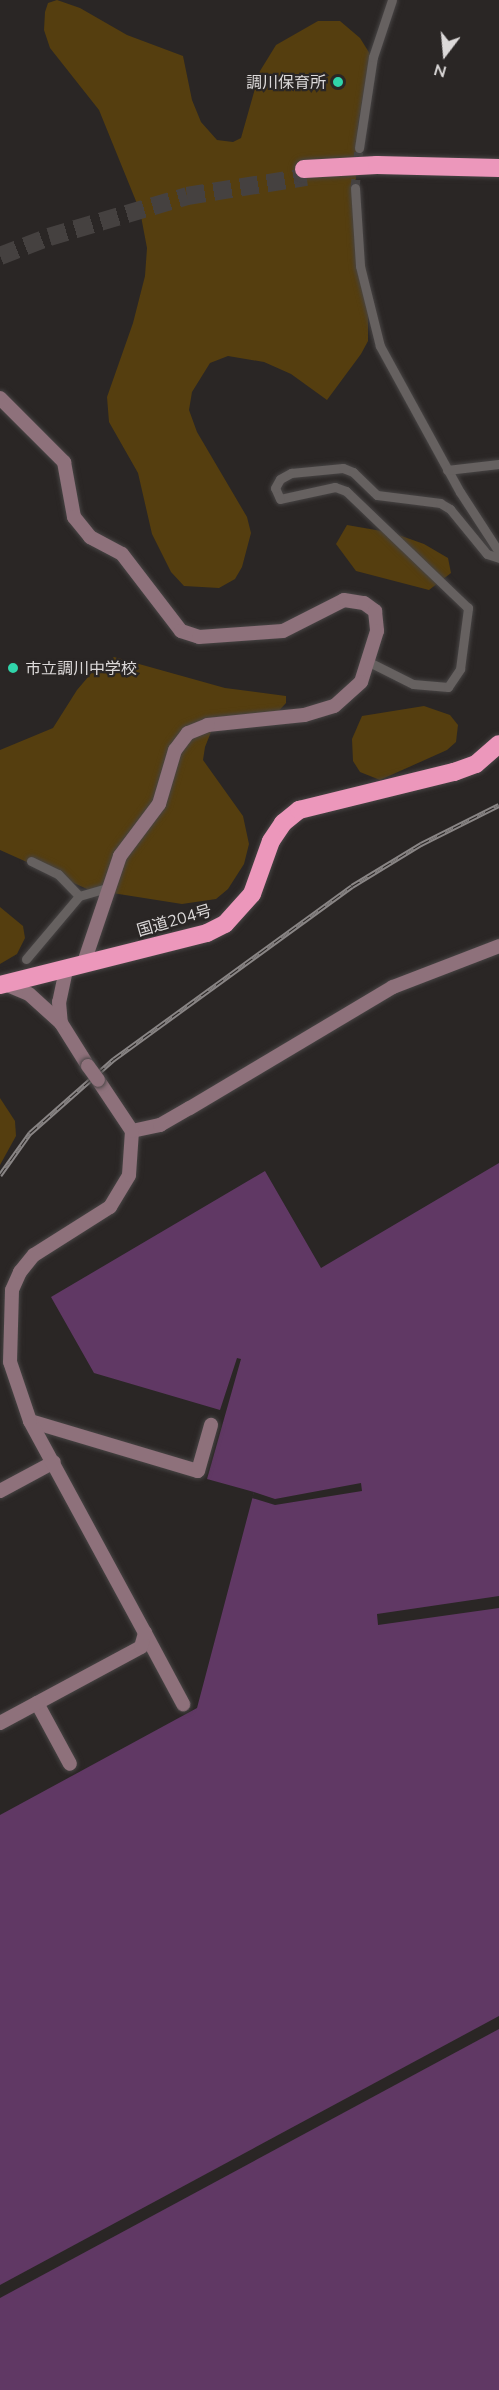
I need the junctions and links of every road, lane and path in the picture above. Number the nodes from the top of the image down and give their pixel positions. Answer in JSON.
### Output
{"nodes":[{"id":1,"x":392,"y":0,"type":"edge"},
{"id":2,"x":359,"y":147,"type":"tunnel mouth"},
{"id":3,"x":499,"y":168,"type":"edge"},
{"id":4,"x":499,"y":175,"type":"edge"},
{"id":5,"x":355,"y":188,"type":"tunnel mouth"},
{"id":6,"x":0,"y":398,"type":"edge"},
{"id":7,"x":499,"y":464,"type":"edge"},
{"id":8,"x":447,"y":470,"type":"junction"},
{"id":9,"x":499,"y":552,"type":"edge"},
{"id":10,"x":499,"y":558,"type":"edge"},
{"id":11,"x":369,"y":662,"type":"junction"},
{"id":12,"x":499,"y":744,"type":"edge"},
{"id":13,"x":31,"y":861,"type":"dead end"},
{"id":14,"x":107,"y":888,"type":"junction"},
{"id":15,"x":79,"y":896,"type":"junction"},
{"id":16,"x":499,"y":946,"type":"edge"},
{"id":17,"x":26,"y":959,"type":"dead end"},
{"id":18,"x":75,"y":967,"type":"junction"},
{"id":19,"x":2,"y":984,"type":"edge"},
{"id":20,"x":62,"y":1023,"type":"junction"},
{"id":21,"x":132,"y":1131,"type":"junction"},
{"id":22,"x":30,"y":1421,"type":"junction"},
{"id":23,"x":211,"y":1425,"type":"dead end"},
{"id":24,"x":54,"y":1462,"type":"junction"},
{"id":25,"x":0,"y":1491,"type":"edge"},
{"id":26,"x":145,"y":1633,"type":"junction"},
{"id":27,"x":37,"y":1703,"type":"junction"},
{"id":28,"x":183,"y":1704,"type":"dead end"},
{"id":29,"x":0,"y":1723,"type":"edge"},
{"id":30,"x":70,"y":1764,"type":"dead end"}],
"edges":[{"from":1,"to":2,"type":"street"},
{"from":3,"to":4,"type":"highway"},
{"from":5,"to":8,"type":"street"},
{"from":6,"to":11,"type":"street"},
{"from":7,"to":8,"type":"street"},
{"from":8,"to":9,"type":"street"},
{"from":10,"to":11,"type":"street"},
{"from":11,"to":14,"type":"street"},
{"from":12,"to":18,"type":"highway","name":"国道204号"},
{"from":13,"to":15,"type":"street"},
{"from":14,"to":15,"type":"street"},
{"from":14,"to":18,"type":"street"},
{"from":15,"to":17,"type":"street"},
{"from":16,"to":21,"type":"street"},
{"from":18,"to":19,"type":"highway","name":"国道204号"},
{"from":18,"to":20,"type":"street"},
{"from":19,"to":20,"type":"street"},
{"from":20,"to":21,"type":"street","bridge":true},
{"from":21,"to":22,"type":"street"},
{"from":22,"to":23,"type":"street"},
{"from":22,"to":24,"type":"street"},
{"from":24,"to":25,"type":"street"},
{"from":24,"to":26,"type":"street"},
{"from":26,"to":27,"type":"street"},
{"from":26,"to":28,"type":"street"},
{"from":27,"to":29,"type":"street"},
{"from":27,"to":30,"type":"street"}]}
